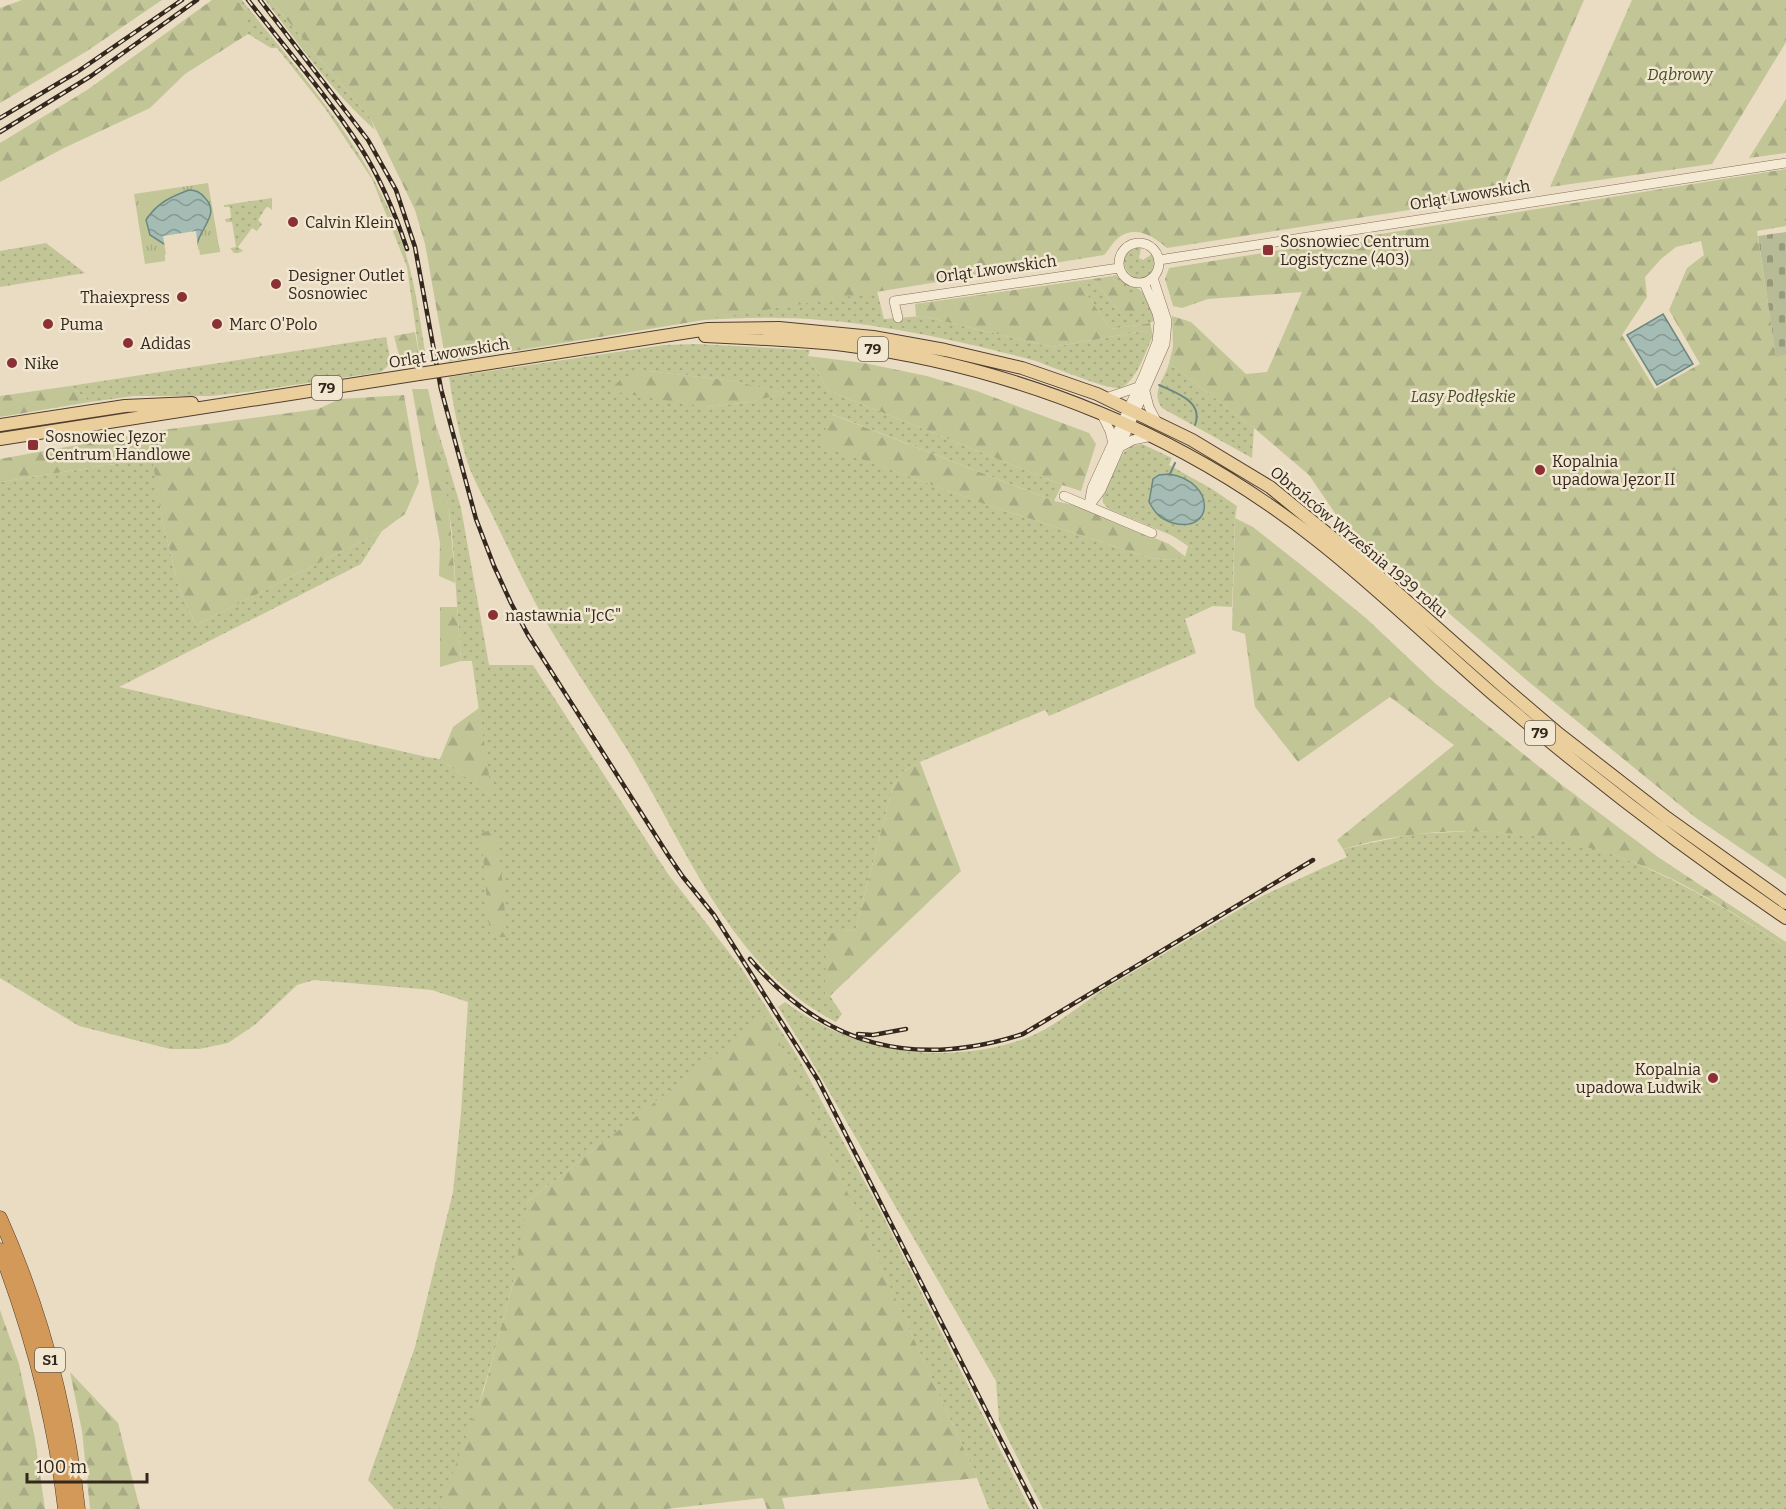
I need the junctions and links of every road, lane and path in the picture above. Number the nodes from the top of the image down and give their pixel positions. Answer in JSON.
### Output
{"nodes":[{"id":1,"x":1786,"y":163,"type":"edge"},
{"id":2,"x":1159,"y":260,"type":"junction"},
{"id":3,"x":1119,"y":267,"type":"junction"},
{"id":4,"x":1148,"y":281,"type":"junction"},
{"id":5,"x":898,"y":318,"type":"dead end"},
{"id":6,"x":668,"y":336,"type":"junction"},
{"id":7,"x":1142,"y":389,"type":"junction"},
{"id":8,"x":1106,"y":399,"type":"junction"},
{"id":9,"x":235,"y":402,"type":"junction"},
{"id":10,"x":1133,"y":410,"type":"junction"},
{"id":11,"x":1101,"y":413,"type":"junction"},
{"id":12,"x":1157,"y":422,"type":"junction"},
{"id":13,"x":0,"y":424,"type":"edge"},
{"id":14,"x":1126,"y":424,"type":"junction"},
{"id":15,"x":1152,"y":436,"type":"junction"},
{"id":16,"x":0,"y":439,"type":"edge"},
{"id":17,"x":1116,"y":445,"type":"junction"},
{"id":18,"x":1064,"y":496,"type":"dead end"},
{"id":19,"x":1089,"y":506,"type":"junction"},
{"id":20,"x":1152,"y":533,"type":"dead end"},
{"id":21,"x":1786,"y":903,"type":"edge"},
{"id":22,"x":1786,"y":918,"type":"edge"},
{"id":23,"x":0,"y":1218,"type":"edge"},
{"id":24,"x":0,"y":1250,"type":"edge"},
{"id":25,"x":65,"y":1509,"type":"edge"},
{"id":26,"x":78,"y":1509,"type":"edge"}],
"edges":[{"from":1,"to":2,"type":"street","name":"Orląt Lwowskich"},
{"from":2,"to":3,"type":"street"},
{"from":2,"to":4,"type":"street"},
{"from":3,"to":4,"type":"street"},
{"from":3,"to":5,"type":"street","name":"Orląt Lwowskich"},
{"from":4,"to":7,"type":"street"},
{"from":6,"to":8,"type":"main road","name":"Obrońców Września 1939 roku","number":"79"},
{"from":6,"to":9,"type":"main road","name":"Orląt Lwowskich","number":"79","bridge":true},
{"from":6,"to":11,"type":"main road","name":"Obrońców Września 1939 roku","number":"79"},
{"from":7,"to":8,"type":"street"},
{"from":7,"to":10,"type":"street"},
{"from":7,"to":12,"type":"street"},
{"from":8,"to":10,"type":"main road","name":"Obrońców Września 1939 roku","number":"79"},
{"from":9,"to":13,"type":"main road","name":"Orląt Lwowskich","number":"79"},
{"from":9,"to":16,"type":"main road","name":"Orląt Lwowskich","number":"79"},
{"from":10,"to":12,"type":"main road","name":"Obrońców Września 1939 roku","number":"79"},
{"from":10,"to":14,"type":"street"},
{"from":11,"to":14,"type":"main road","name":"Obrońców Września 1939 roku","number":"79"},
{"from":11,"to":17,"type":"street"},
{"from":12,"to":21,"type":"main road","name":"Obrońców Września 1939 roku","number":"79"},
{"from":14,"to":15,"type":"main road","name":"Obrońców Września 1939 roku","number":"79"},
{"from":14,"to":17,"type":"street"},
{"from":15,"to":17,"type":"street"},
{"from":15,"to":22,"type":"main road","name":"Obrońców Września 1939 roku","number":"79"},
{"from":17,"to":19,"type":"street"},
{"from":18,"to":19,"type":"street"},
{"from":19,"to":20,"type":"street"},
{"from":23,"to":26,"type":"highway","number":"S1"},
{"from":24,"to":25,"type":"highway","number":"S1"}]}
